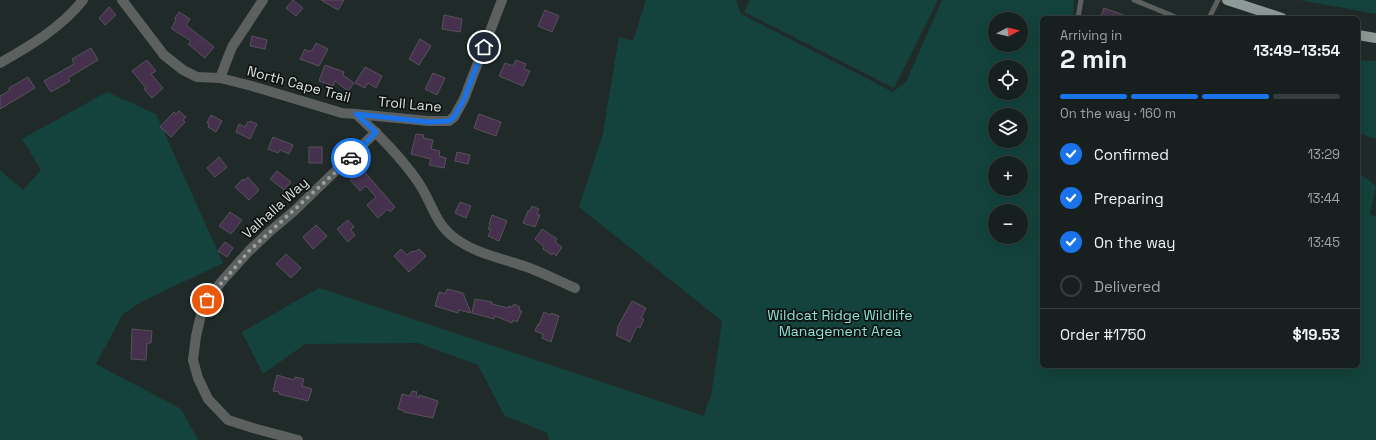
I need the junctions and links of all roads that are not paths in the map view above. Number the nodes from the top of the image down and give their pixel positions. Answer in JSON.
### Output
{"nodes":[{"id":1,"x":83,"y":0,"type":"edge"},
{"id":2,"x":122,"y":0,"type":"edge"},
{"id":3,"x":263,"y":0,"type":"edge"},
{"id":4,"x":502,"y":0,"type":"edge"},
{"id":5,"x":1081,"y":0,"type":"edge"},
{"id":6,"x":1134,"y":0,"type":"edge"},
{"id":7,"x":1218,"y":0,"type":"edge"},
{"id":8,"x":1227,"y":0,"type":"edge"},
{"id":9,"x":1078,"y":16,"type":"edge"},
{"id":10,"x":1173,"y":16,"type":"edge"},
{"id":11,"x":1210,"y":16,"type":"edge"},
{"id":12,"x":1276,"y":16,"type":"edge"},
{"id":13,"x":1360,"y":35,"type":"edge"},
{"id":14,"x":1376,"y":38,"type":"edge"},
{"id":15,"x":0,"y":63,"type":"edge"},
{"id":16,"x":220,"y":78,"type":"junction"},
{"id":17,"x":356,"y":114,"type":"junction"},
{"id":18,"x":376,"y":132,"type":"junction"},
{"id":19,"x":575,"y":288,"type":"dead end"},
{"id":20,"x":298,"y":440,"type":"edge"}],
"edges":[{"from":1,"to":15,"type":"street"},
{"from":2,"to":16,"type":"street","name":"North Cape Trail"},
{"from":3,"to":16,"type":"street"},
{"from":4,"to":17,"type":"street","name":"Troll Lane"},
{"from":5,"to":9,"type":"lane"},
{"from":6,"to":10,"type":"lane"},
{"from":7,"to":11,"type":"lane"},
{"from":8,"to":12,"type":"main road"},
{"from":13,"to":14,"type":"main road"},
{"from":16,"to":17,"type":"street","name":"North Cape Trail"},
{"from":17,"to":18,"type":"street","name":"North Cape Trail"},
{"from":18,"to":19,"type":"street","name":"North Cape Trail"},
{"from":18,"to":20,"type":"street","name":"Valhalla Way"}]}
